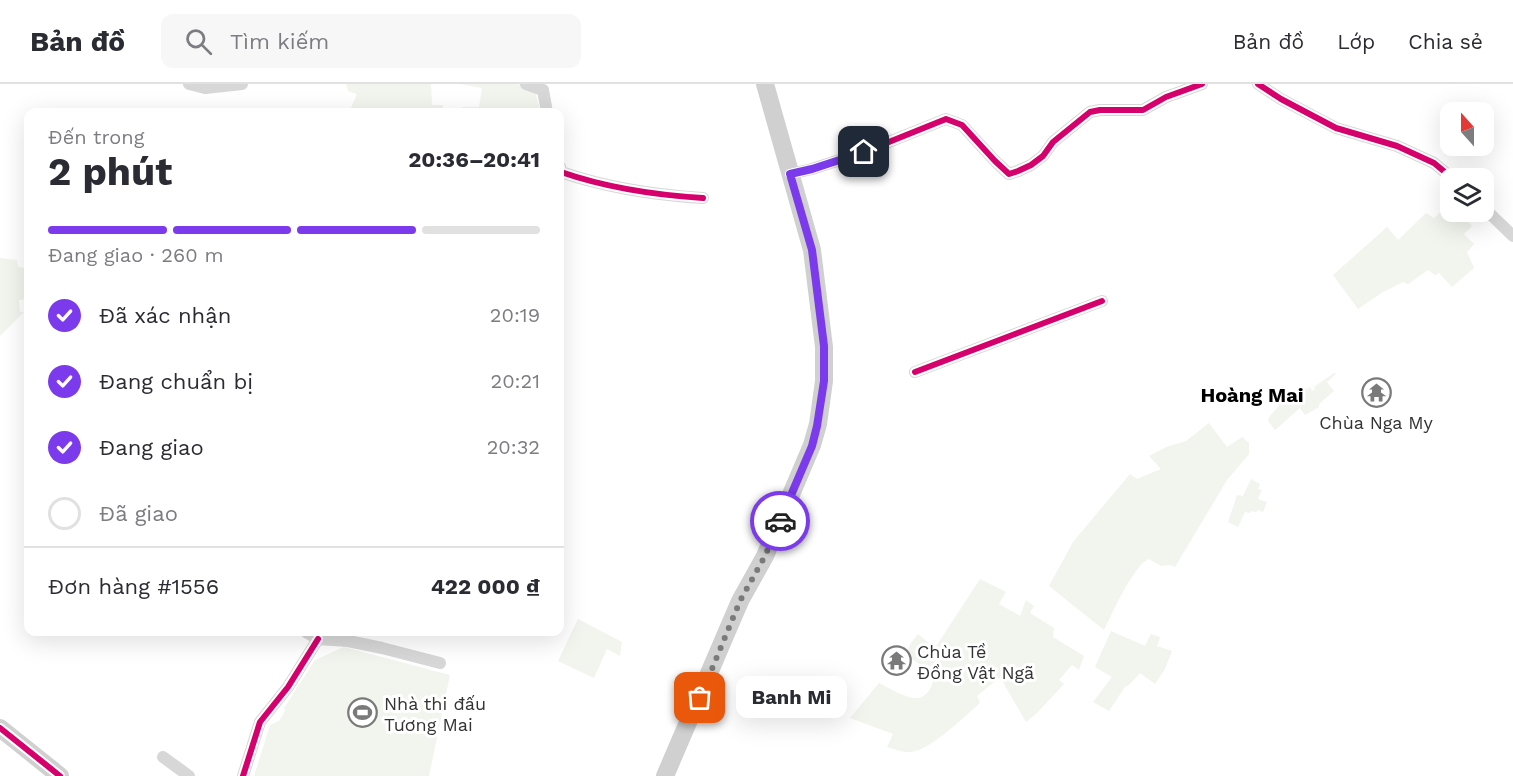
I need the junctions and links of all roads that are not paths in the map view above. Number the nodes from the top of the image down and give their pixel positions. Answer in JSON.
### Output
{"nodes":[{"id":1,"x":189,"y":84,"type":"edge"},
{"id":2,"x":242,"y":84,"type":"edge"},
{"id":3,"x":526,"y":84,"type":"edge"},
{"id":4,"x":765,"y":84,"type":"edge"},
{"id":5,"x":1202,"y":84,"type":"edge"},
{"id":6,"x":1258,"y":84,"type":"edge"},
{"id":7,"x":546,"y":108,"type":"edge"},
{"id":8,"x":1440,"y":168,"type":"edge"},
{"id":9,"x":564,"y":172,"type":"edge"},
{"id":10,"x":790,"y":174,"type":"junction"},
{"id":11,"x":703,"y":198,"type":"dead end"},
{"id":12,"x":1494,"y":218,"type":"edge"},
{"id":13,"x":1513,"y":236,"type":"edge"},
{"id":14,"x":1102,"y":302,"type":"dead end"},
{"id":15,"x":915,"y":372,"type":"dead end"},
{"id":16,"x":313,"y":636,"type":"edge"},
{"id":17,"x":318,"y":639,"type":"junction"},
{"id":18,"x":440,"y":663,"type":"dead end"},
{"id":19,"x":0,"y":728,"type":"edge"},
{"id":20,"x":163,"y":757,"type":"dead end"},
{"id":21,"x":60,"y":776,"type":"edge"},
{"id":22,"x":189,"y":776,"type":"edge"},
{"id":23,"x":243,"y":776,"type":"edge"},
{"id":24,"x":665,"y":776,"type":"edge"}],
"edges":[{"from":1,"to":2,"type":"street"},
{"from":3,"to":7,"type":"street"},
{"from":4,"to":10,"type":"main road"},
{"from":5,"to":10,"type":"street"},
{"from":6,"to":8,"type":"street"},
{"from":9,"to":11,"type":"street"},
{"from":10,"to":24,"type":"main road"},
{"from":12,"to":13,"type":"street"},
{"from":14,"to":15,"type":"street"},
{"from":16,"to":17,"type":"street"},
{"from":17,"to":18,"type":"street"},
{"from":17,"to":23,"type":"street"},
{"from":19,"to":21,"type":"main road"},
{"from":20,"to":22,"type":"street"}]}
